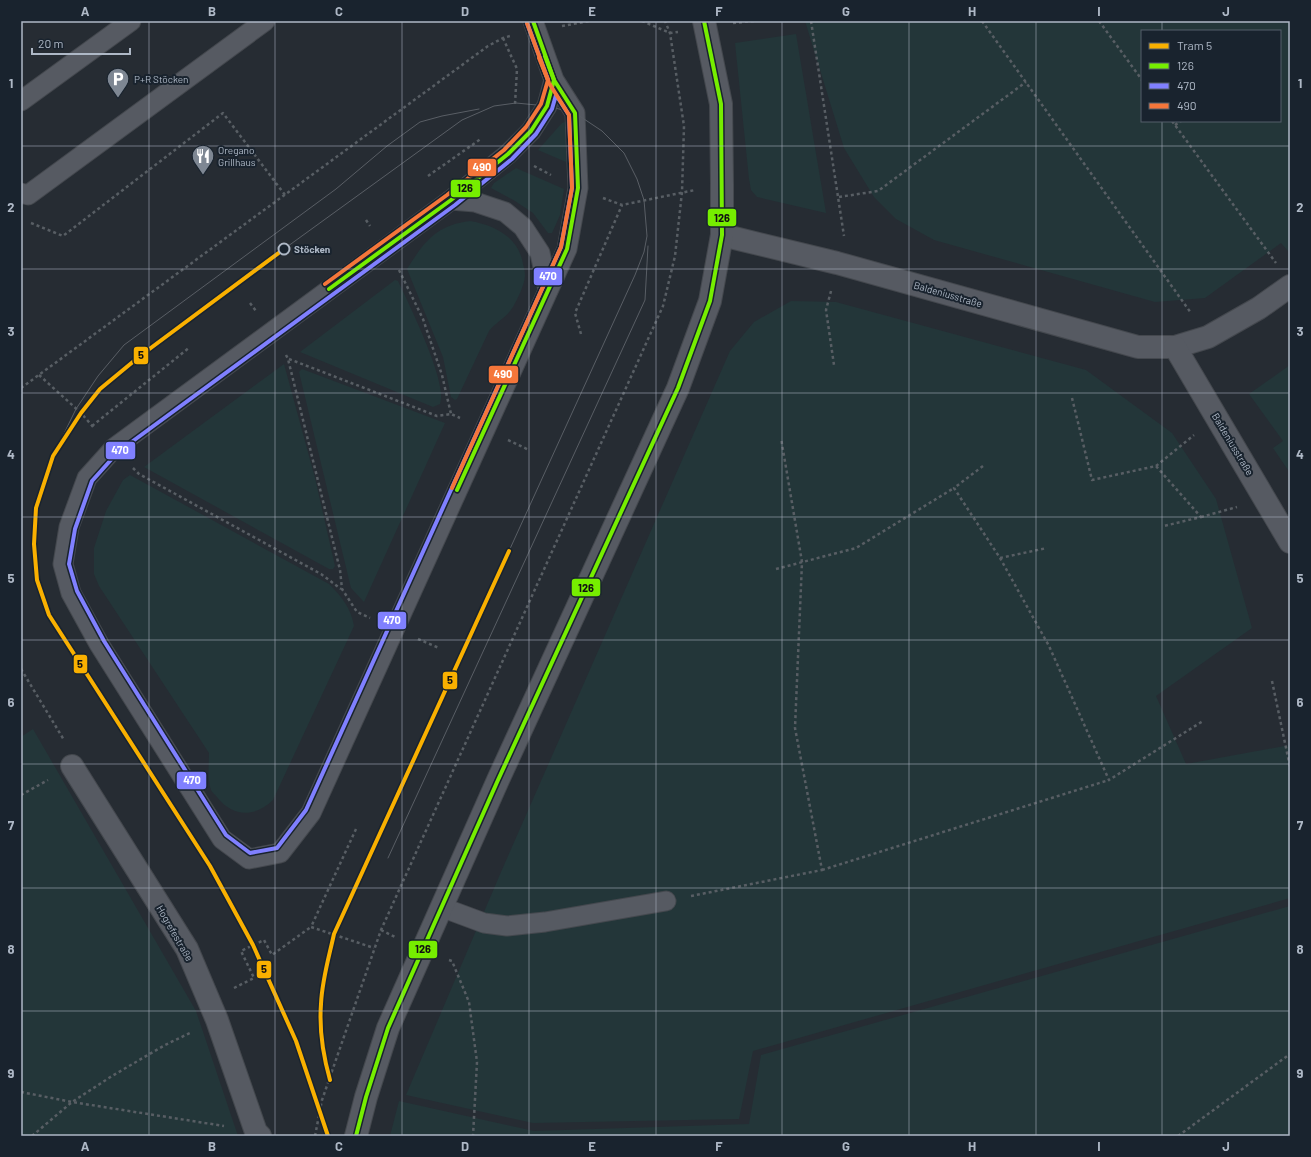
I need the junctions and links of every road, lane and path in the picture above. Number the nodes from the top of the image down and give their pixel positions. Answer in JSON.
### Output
{"nodes":[{"id":1,"x":131,"y":21,"type":"edge"},
{"id":2,"x":265,"y":21,"type":"edge"},
{"id":3,"x":642,"y":21,"type":"edge"},
{"id":4,"x":665,"y":21,"type":"edge"},
{"id":5,"x":704,"y":21,"type":"edge"},
{"id":6,"x":811,"y":21,"type":"edge"},
{"id":7,"x":982,"y":21,"type":"edge"},
{"id":8,"x":1099,"y":21,"type":"edge"},
{"id":9,"x":534,"y":26,"type":"edge"},
{"id":10,"x":670,"y":33,"type":"junction"},
{"id":11,"x":503,"y":38,"type":"junction"},
{"id":12,"x":1141,"y":79,"type":"edge"},
{"id":13,"x":554,"y":80,"type":"junction"},
{"id":14,"x":1026,"y":82,"type":"junction"},
{"id":15,"x":21,"y":101,"type":"edge"},
{"id":16,"x":514,"y":108,"type":"dead end"},
{"id":17,"x":1173,"y":122,"type":"edge"},
{"id":18,"x":1180,"y":122,"type":"edge"},
{"id":19,"x":1175,"y":125,"type":"junction"},
{"id":20,"x":486,"y":135,"type":"dead end"},
{"id":21,"x":428,"y":176,"type":"dead end"},
{"id":22,"x":722,"y":184,"type":"junction"},
{"id":23,"x":21,"y":192,"type":"edge"},
{"id":24,"x":682,"y":192,"type":"junction"},
{"id":25,"x":285,"y":195,"type":"junction"},
{"id":26,"x":839,"y":197,"type":"junction"},
{"id":27,"x":450,"y":200,"type":"junction"},
{"id":28,"x":28,"y":222,"type":"dead end"},
{"id":29,"x":722,"y":235,"type":"junction"},
{"id":30,"x":385,"y":248,"type":"junction"},
{"id":31,"x":837,"y":263,"type":"junction"},
{"id":32,"x":1276,"y":263,"type":"dead end"},
{"id":33,"x":1290,"y":286,"type":"edge"},
{"id":34,"x":548,"y":290,"type":"junction"},
{"id":35,"x":270,"y":332,"type":"junction"},
{"id":36,"x":581,"y":334,"type":"dead end"},
{"id":37,"x":1208,"y":337,"type":"junction"},
{"id":38,"x":190,"y":347,"type":"dead end"},
{"id":39,"x":1175,"y":347,"type":"junction"},
{"id":40,"x":288,"y":359,"type":"junction"},
{"id":41,"x":834,"y":365,"type":"dead end"},
{"id":42,"x":39,"y":375,"type":"junction"},
{"id":43,"x":21,"y":388,"type":"edge"},
{"id":44,"x":1072,"y":398,"type":"dead end"},
{"id":45,"x":451,"y":414,"type":"junction"},
{"id":46,"x":1216,"y":417,"type":"junction"},
{"id":47,"x":92,"y":426,"type":"junction"},
{"id":48,"x":485,"y":429,"type":"junction"},
{"id":49,"x":781,"y":438,"type":"dead end"},
{"id":50,"x":114,"y":448,"type":"junction"},
{"id":51,"x":983,"y":466,"type":"dead end"},
{"id":52,"x":1156,"y":466,"type":"junction"},
{"id":53,"x":954,"y":488,"type":"junction"},
{"id":54,"x":1265,"y":499,"type":"junction"},
{"id":55,"x":1201,"y":517,"type":"junction"},
{"id":56,"x":1164,"y":526,"type":"dead end"},
{"id":57,"x":1290,"y":542,"type":"edge"},
{"id":58,"x":1047,"y":548,"type":"dead end"},
{"id":59,"x":1000,"y":558,"type":"junction"},
{"id":60,"x":802,"y":562,"type":"junction"},
{"id":61,"x":776,"y":569,"type":"dead end"},
{"id":62,"x":342,"y":589,"type":"junction"},
{"id":63,"x":394,"y":629,"type":"junction"},
{"id":64,"x":21,"y":669,"type":"edge"},
{"id":65,"x":1272,"y":681,"type":"dead end"},
{"id":66,"x":1203,"y":721,"type":"dead end"},
{"id":67,"x":72,"y":766,"type":"joint"},
{"id":68,"x":1290,"y":767,"type":"edge"},
{"id":69,"x":1109,"y":780,"type":"junction"},
{"id":70,"x":356,"y":829,"type":"dead end"},
{"id":71,"x":822,"y":870,"type":"junction"},
{"id":72,"x":666,"y":901,"type":"joint"},
{"id":73,"x":441,"y":907,"type":"junction"},
{"id":74,"x":311,"y":927,"type":"junction"},
{"id":75,"x":374,"y":948,"type":"junction"},
{"id":76,"x":422,"y":950,"type":"junction"},
{"id":77,"x":212,"y":1010,"type":"junction"},
{"id":78,"x":1290,"y":1054,"type":"edge"},
{"id":79,"x":21,"y":1092,"type":"edge"},
{"id":80,"x":72,"y":1102,"type":"junction"},
{"id":81,"x":258,"y":1134,"type":"edge"},
{"id":82,"x":32,"y":1136,"type":"edge"},
{"id":83,"x":315,"y":1136,"type":"edge"},
{"id":84,"x":356,"y":1136,"type":"edge"},
{"id":85,"x":474,"y":1136,"type":"edge"},
{"id":86,"x":1178,"y":1136,"type":"edge"}],
"edges":[{"from":1,"to":15,"type":"lane"},
{"from":2,"to":23,"type":"lane"},
{"from":3,"to":10,"type":"path"},
{"from":4,"to":10,"type":"path"},
{"from":5,"to":22,"type":"street"},
{"from":6,"to":26,"type":"path"},
{"from":7,"to":14,"type":"path"},
{"from":8,"to":12,"type":"path"},
{"from":9,"to":11,"type":"path"},
{"from":9,"to":13,"type":"lane"},
{"from":10,"to":24,"type":"path"},
{"from":11,"to":16,"type":"path"},
{"from":11,"to":25,"type":"path"},
{"from":13,"to":27,"type":"lane"},
{"from":13,"to":34,"type":"lane"},
{"from":14,"to":26,"type":"path"},
{"from":14,"to":37,"type":"path"},
{"from":17,"to":19,"type":"path"},
{"from":18,"to":19,"type":"path"},
{"from":19,"to":32,"type":"path"},
{"from":20,"to":21,"type":"path"},
{"from":22,"to":24,"type":"path"},
{"from":22,"to":29,"type":"street"},
{"from":24,"to":36,"type":"path"},
{"from":24,"to":75,"type":"path"},
{"from":25,"to":28,"type":"path"},
{"from":25,"to":42,"type":"path"},
{"from":26,"to":31,"type":"path"},
{"from":27,"to":30,"type":"lane"},
{"from":27,"to":34,"type":"lane"},
{"from":29,"to":31,"type":"street","name":"Baldeniusstraße"},
{"from":29,"to":73,"type":"street"},
{"from":30,"to":35,"type":"lane"},
{"from":30,"to":45,"type":"path"},
{"from":31,"to":39,"type":"street","name":"Baldeniusstraße"},
{"from":31,"to":41,"type":"path"},
{"from":33,"to":37,"type":"street","name":"Baldeniusstraße"},
{"from":34,"to":48,"type":"lane"},
{"from":35,"to":40,"type":"path"},
{"from":35,"to":50,"type":"lane"},
{"from":37,"to":39,"type":"street","name":"Baldeniusstraße"},
{"from":38,"to":47,"type":"path"},
{"from":39,"to":46,"type":"street","name":"Baldeniusstraße"},
{"from":40,"to":45,"type":"path"},
{"from":40,"to":62,"type":"path"},
{"from":42,"to":43,"type":"path"},
{"from":42,"to":47,"type":"path"},
{"from":44,"to":52,"type":"path"},
{"from":45,"to":48,"type":"path"},
{"from":46,"to":52,"type":"path"},
{"from":46,"to":54,"type":"street","name":"Baldeniusstraße"},
{"from":47,"to":50,"type":"path"},
{"from":48,"to":63,"type":"lane"},
{"from":49,"to":60,"type":"path"},
{"from":50,"to":62,"type":"path"},
{"from":50,"to":63,"type":"lane"},
{"from":51,"to":53,"type":"path"},
{"from":52,"to":55,"type":"path"},
{"from":53,"to":59,"type":"path"},
{"from":53,"to":60,"type":"path"},
{"from":54,"to":55,"type":"path"},
{"from":54,"to":57,"type":"street","name":"Baldeniusstraße"},
{"from":55,"to":56,"type":"path"},
{"from":58,"to":59,"type":"path"},
{"from":59,"to":69,"type":"path"},
{"from":60,"to":61,"type":"path"},
{"from":60,"to":71,"type":"path"},
{"from":62,"to":63,"type":"path"},
{"from":64,"to":67,"type":"path"},
{"from":65,"to":68,"type":"path"},
{"from":66,"to":69,"type":"path"},
{"from":67,"to":77,"type":"street","name":"Hogrefestraße"},
{"from":69,"to":71,"type":"path"},
{"from":70,"to":74,"type":"path"},
{"from":71,"to":72,"type":"path"},
{"from":72,"to":73,"type":"lane"},
{"from":73,"to":76,"type":"street"},
{"from":74,"to":75,"type":"path"},
{"from":74,"to":77,"type":"path"},
{"from":75,"to":83,"type":"path"},
{"from":76,"to":84,"type":"street"},
{"from":76,"to":85,"type":"path"},
{"from":77,"to":80,"type":"path"},
{"from":77,"to":81,"type":"street","name":"Hogrefestraße"},
{"from":78,"to":86,"type":"path"},
{"from":79,"to":80,"type":"path"},
{"from":80,"to":81,"type":"path"},
{"from":80,"to":82,"type":"path"}]}
